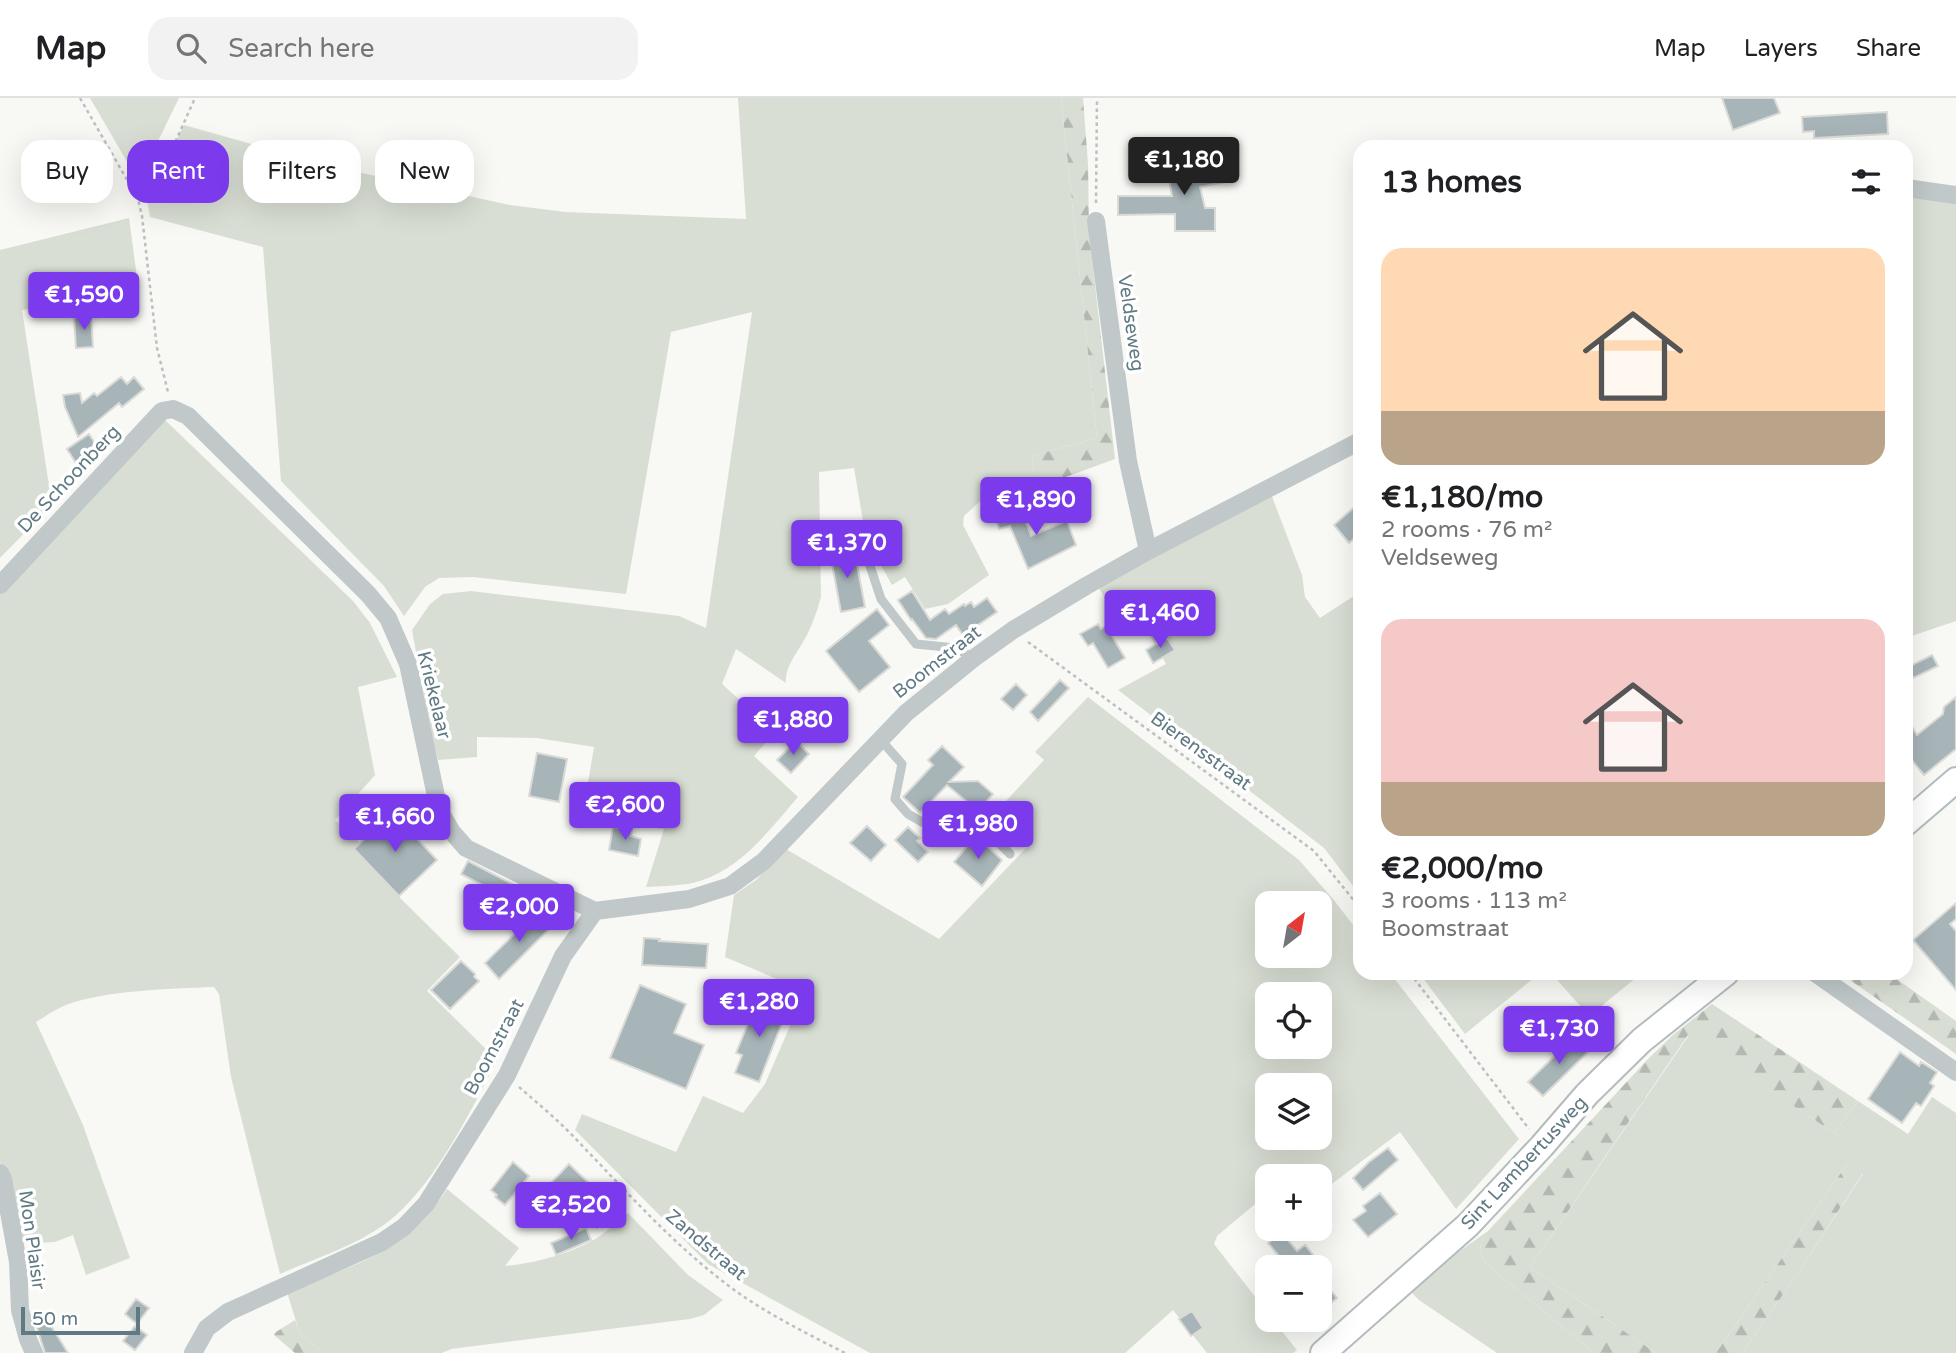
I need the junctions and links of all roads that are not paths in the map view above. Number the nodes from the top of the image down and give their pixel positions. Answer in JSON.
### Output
{"nodes":[{"id":1,"x":1913,"y":189,"type":"edge"},
{"id":2,"x":1956,"y":195,"type":"edge"},
{"id":3,"x":1096,"y":220,"type":"road end"},
{"id":4,"x":173,"y":409,"type":"joint"},
{"id":5,"x":1353,"y":446,"type":"edge"},
{"id":6,"x":861,"y":539,"type":"dead end"},
{"id":7,"x":1148,"y":551,"type":"junction"},
{"id":8,"x":0,"y":585,"type":"edge"},
{"id":9,"x":974,"y":658,"type":"junction"},
{"id":10,"x":880,"y":739,"type":"junction"},
{"id":11,"x":1956,"y":780,"type":"edge"},
{"id":12,"x":1913,"y":817,"type":"edge"},
{"id":13,"x":1010,"y":854,"type":"dead end"},
{"id":14,"x":595,"y":911,"type":"junction"},
{"id":15,"x":1717,"y":980,"type":"edge"},
{"id":16,"x":1825,"y":980,"type":"edge"},
{"id":17,"x":1956,"y":1072,"type":"edge"},
{"id":18,"x":0,"y":1173,"type":"edge"},
{"id":19,"x":34,"y":1353,"type":"edge"},
{"id":20,"x":193,"y":1353,"type":"edge"},
{"id":21,"x":1323,"y":1353,"type":"edge"}],
"edges":[{"from":1,"to":2,"type":"street"},
{"from":3,"to":7,"type":"street","name":"Veldseweg"},
{"from":4,"to":8,"type":"street","name":"De Schoonberg"},
{"from":4,"to":14,"type":"street","name":"Kriekelaar"},
{"from":5,"to":7,"type":"street","name":"Boomstraat"},
{"from":6,"to":9,"type":"lane"},
{"from":7,"to":9,"type":"street","name":"Boomstraat"},
{"from":9,"to":10,"type":"street","name":"Boomstraat"},
{"from":10,"to":13,"type":"lane"},
{"from":10,"to":14,"type":"street","name":"Boomstraat"},
{"from":11,"to":12,"type":"street"},
{"from":14,"to":20,"type":"street","name":"Boomstraat"},
{"from":15,"to":21,"type":"street","name":"Sint Lambertusweg"},
{"from":16,"to":17,"type":"street"},
{"from":18,"to":19,"type":"street","name":"Mon Plaisir"}]}
